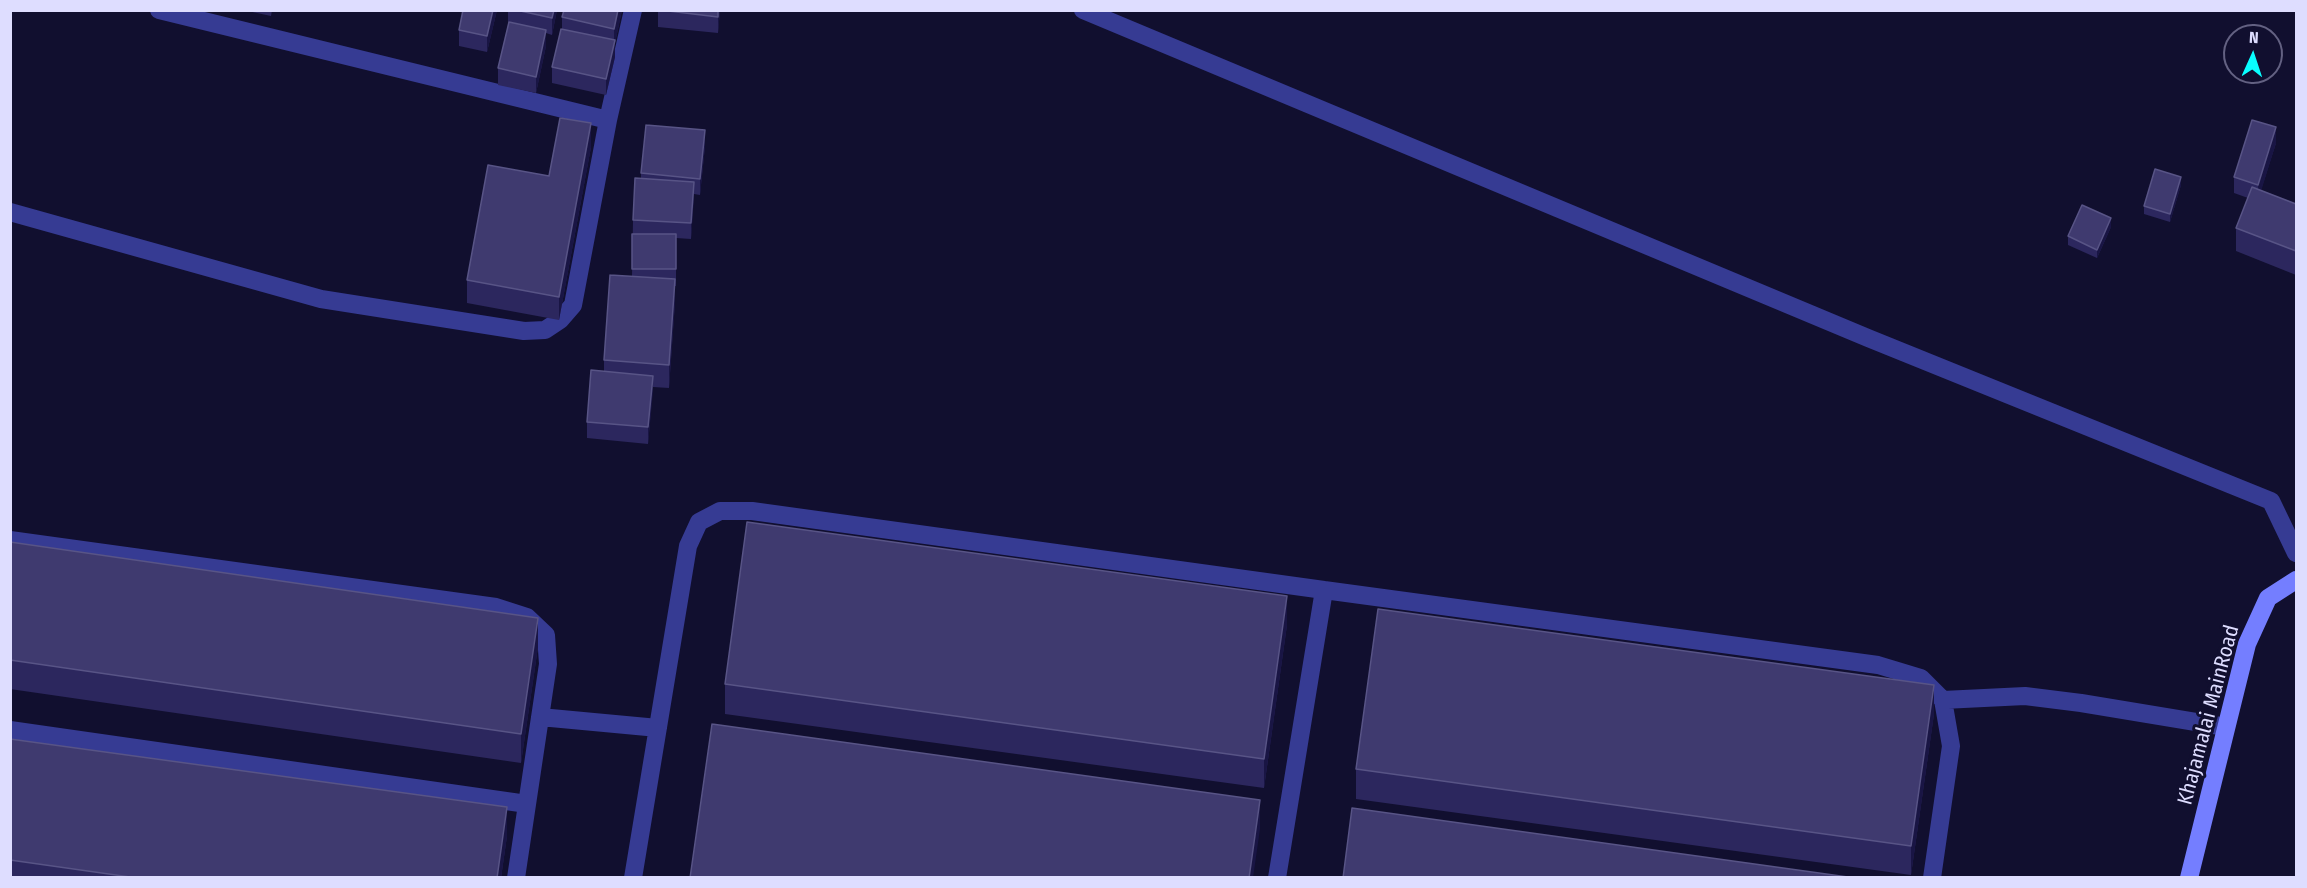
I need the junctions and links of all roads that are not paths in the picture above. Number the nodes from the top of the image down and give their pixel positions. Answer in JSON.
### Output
{"nodes":[{"id":1,"x":159,"y":10,"type":"edge"},
{"id":2,"x":633,"y":10,"type":"edge"},
{"id":3,"x":1083,"y":10,"type":"edge"},
{"id":4,"x":608,"y":120,"type":"junction"},
{"id":5,"x":10,"y":212,"type":"edge"},
{"id":6,"x":10,"y":540,"type":"edge"},
{"id":7,"x":2296,"y":553,"type":"edge"},
{"id":8,"x":2296,"y":580,"type":"edge"},
{"id":9,"x":1324,"y":590,"type":"junction"},
{"id":10,"x":1943,"y":700,"type":"junction"},
{"id":11,"x":540,"y":717,"type":"junction"},
{"id":12,"x":658,"y":728,"type":"junction"},
{"id":13,"x":2226,"y":728,"type":"junction"},
{"id":14,"x":10,"y":730,"type":"edge"},
{"id":15,"x":527,"y":804,"type":"junction"},
{"id":16,"x":516,"y":878,"type":"edge"},
{"id":17,"x":633,"y":878,"type":"edge"},
{"id":18,"x":1277,"y":878,"type":"edge"},
{"id":19,"x":1932,"y":878,"type":"edge"},
{"id":20,"x":2189,"y":878,"type":"edge"}],
"edges":[{"from":1,"to":4,"type":"street"},
{"from":2,"to":4,"type":"street"},
{"from":3,"to":7,"type":"street"},
{"from":4,"to":5,"type":"street"},
{"from":6,"to":11,"type":"street"},
{"from":8,"to":13,"type":"main road","name":"Khajamalai MainRoad"},
{"from":9,"to":10,"type":"street"},
{"from":9,"to":12,"type":"street"},
{"from":9,"to":18,"type":"street"},
{"from":10,"to":13,"type":"street"},
{"from":10,"to":19,"type":"street"},
{"from":11,"to":12,"type":"street"},
{"from":11,"to":15,"type":"street"},
{"from":12,"to":17,"type":"street"},
{"from":13,"to":20,"type":"main road","name":"Khajamalai MainRoad"},
{"from":14,"to":15,"type":"street"},
{"from":15,"to":16,"type":"street"}]}
